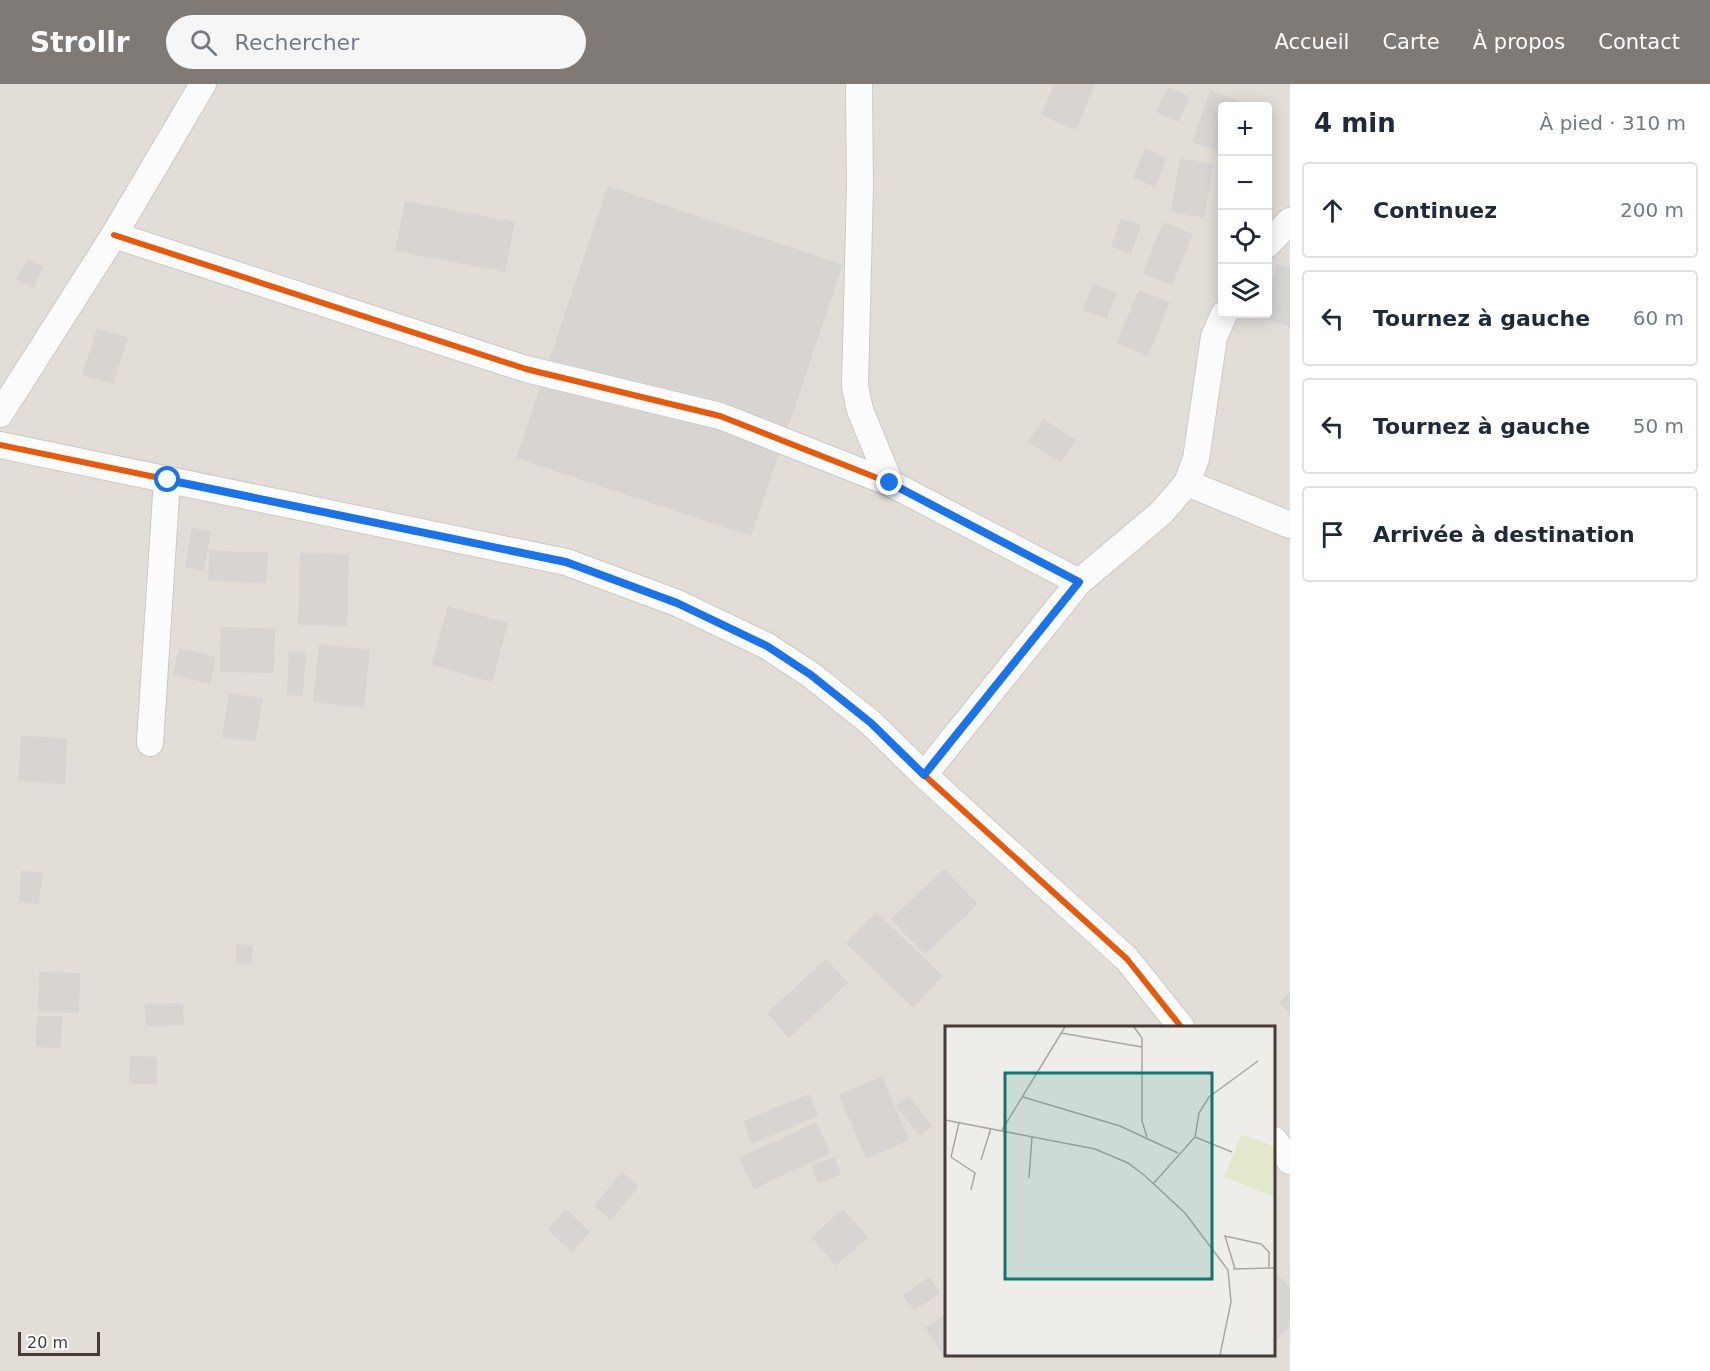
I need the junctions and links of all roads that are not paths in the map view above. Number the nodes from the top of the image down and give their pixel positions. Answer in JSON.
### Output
{"nodes":[{"id":1,"x":203,"y":84,"type":"edge"},
{"id":2,"x":859,"y":84,"type":"edge"},
{"id":3,"x":1290,"y":221,"type":"edge"},
{"id":4,"x":114,"y":235,"type":"junction"},
{"id":5,"x":1272,"y":240,"type":"edge"},
{"id":6,"x":1222,"y":318,"type":"edge"},
{"id":7,"x":0,"y":414,"type":"edge"},
{"id":8,"x":0,"y":445,"type":"edge"},
{"id":9,"x":168,"y":480,"type":"junction"},
{"id":10,"x":890,"y":483,"type":"junction"},
{"id":11,"x":1187,"y":483,"type":"junction"},
{"id":12,"x":1290,"y":525,"type":"edge"},
{"id":13,"x":1079,"y":582,"type":"junction"},
{"id":14,"x":150,"y":743,"type":"dead end"},
{"id":15,"x":924,"y":775,"type":"junction"},
{"id":16,"x":1180,"y":1026,"type":"edge"},
{"id":17,"x":1275,"y":1141,"type":"edge"},
{"id":18,"x":1290,"y":1161,"type":"edge"}],
"edges":[{"from":1,"to":4,"type":"street"},
{"from":2,"to":10,"type":"street"},
{"from":3,"to":5,"type":"street"},
{"from":4,"to":7,"type":"street"},
{"from":4,"to":10,"type":"street"},
{"from":6,"to":11,"type":"street"},
{"from":8,"to":9,"type":"street"},
{"from":9,"to":14,"type":"street"},
{"from":9,"to":15,"type":"street"},
{"from":10,"to":13,"type":"street"},
{"from":11,"to":12,"type":"street"},
{"from":11,"to":13,"type":"street"},
{"from":13,"to":15,"type":"street"},
{"from":15,"to":16,"type":"street"},
{"from":17,"to":18,"type":"street"}]}
